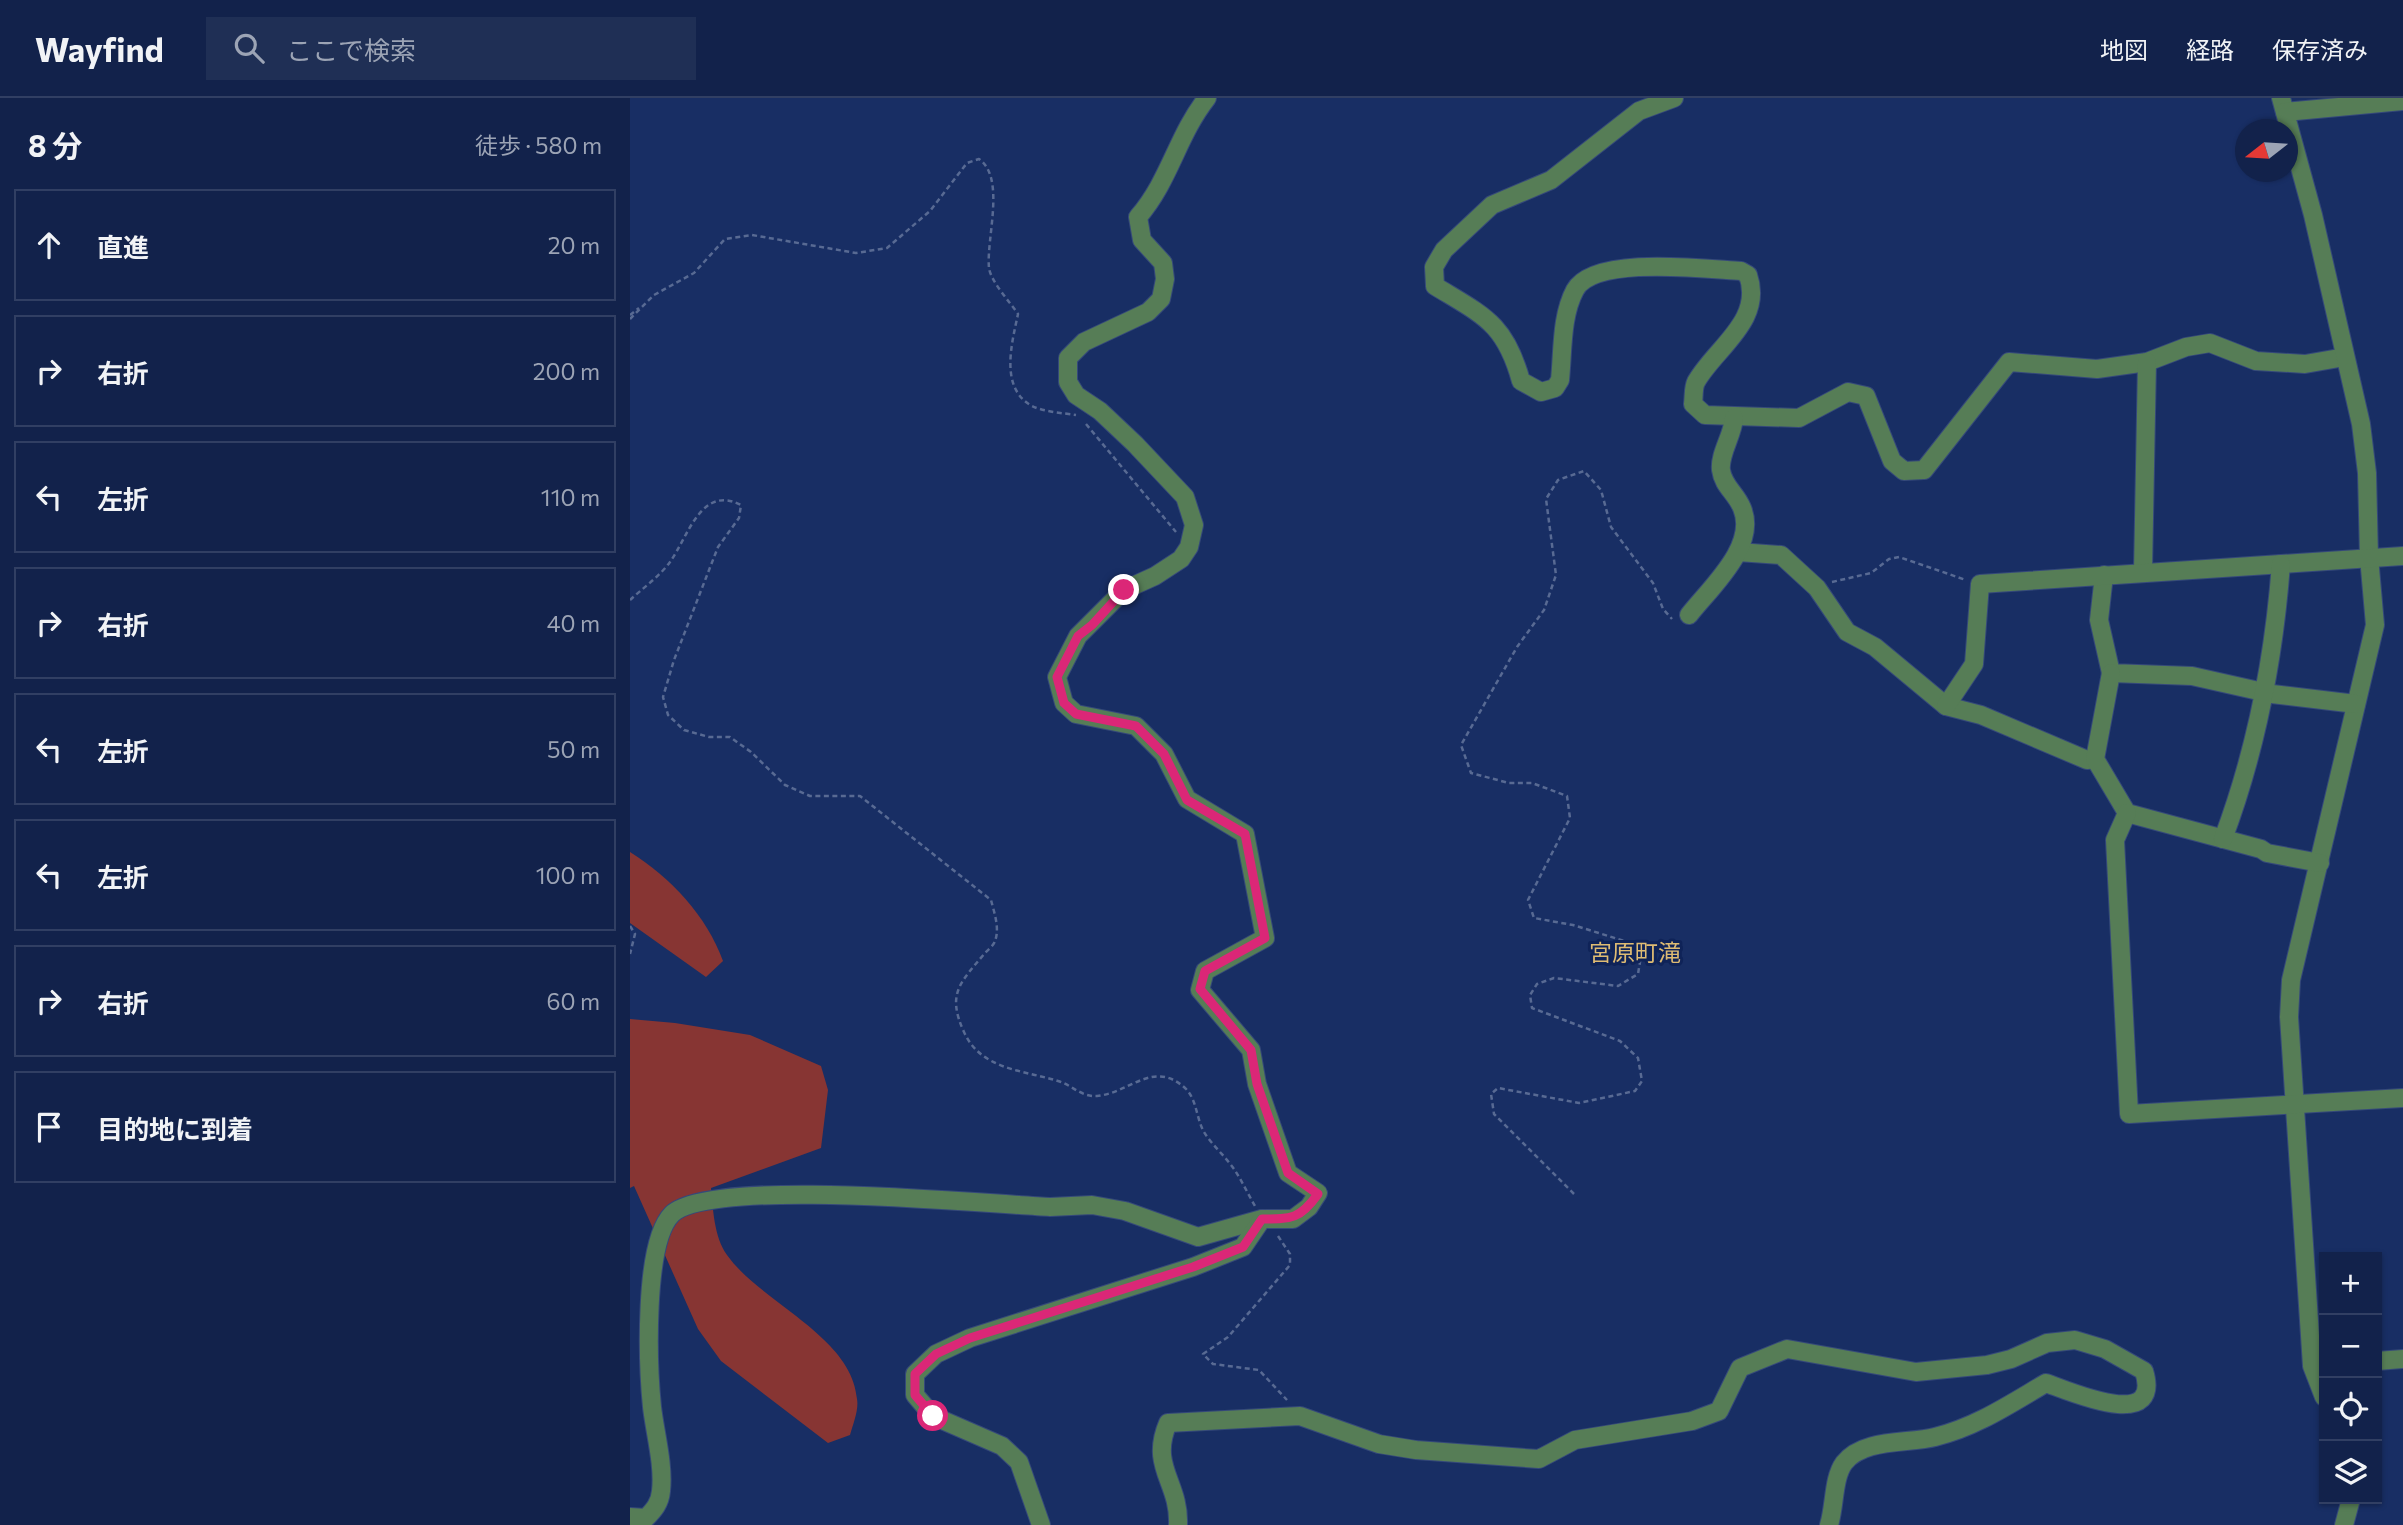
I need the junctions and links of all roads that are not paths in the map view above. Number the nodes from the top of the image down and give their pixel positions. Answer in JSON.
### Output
{"nodes":[{"id":1,"x":1207,"y":98,"type":"edge"},
{"id":2,"x":1674,"y":98,"type":"edge"},
{"id":3,"x":2403,"y":102,"type":"edge"},
{"id":4,"x":2283,"y":105,"type":"edge"},
{"id":5,"x":2345,"y":357,"type":"junction"},
{"id":6,"x":2147,"y":362,"type":"junction"},
{"id":7,"x":1734,"y":418,"type":"junction"},
{"id":8,"x":1738,"y":552,"type":"junction"},
{"id":9,"x":2403,"y":556,"type":"edge"},
{"id":10,"x":2369,"y":558,"type":"junction"},
{"id":11,"x":2281,"y":564,"type":"junction"},
{"id":12,"x":2143,"y":571,"type":"junction"},
{"id":13,"x":2104,"y":575,"type":"junction"},
{"id":14,"x":1689,"y":615,"type":"road end"},
{"id":15,"x":2112,"y":673,"type":"junction"},
{"id":16,"x":2264,"y":692,"type":"junction"},
{"id":17,"x":2356,"y":704,"type":"junction"},
{"id":18,"x":1946,"y":706,"type":"junction"},
{"id":19,"x":2095,"y":759,"type":"junction"},
{"id":20,"x":2127,"y":813,"type":"junction"},
{"id":21,"x":2223,"y":839,"type":"junction"},
{"id":22,"x":2320,"y":863,"type":"junction"},
{"id":23,"x":2403,"y":1098,"type":"edge"},
{"id":24,"x":2295,"y":1105,"type":"junction"},
{"id":25,"x":1262,"y":1219,"type":"junction"},
{"id":26,"x":2403,"y":1359,"type":"edge"},
{"id":27,"x":2382,"y":1361,"type":"edge"},
{"id":28,"x":2318,"y":1366,"type":"edge"},
{"id":29,"x":2350,"y":1504,"type":"edge"},
{"id":30,"x":630,"y":1517,"type":"edge"},
{"id":31,"x":1041,"y":1525,"type":"edge"},
{"id":32,"x":1178,"y":1525,"type":"edge"},
{"id":33,"x":1829,"y":1525,"type":"edge"},
{"id":34,"x":2344,"y":1525,"type":"edge"}],
"edges":[{"from":1,"to":25,"type":"street"},
{"from":2,"to":7,"type":"street"},
{"from":3,"to":4,"type":"street"},
{"from":4,"to":5,"type":"street"},
{"from":5,"to":6,"type":"street"},
{"from":5,"to":10,"type":"street"},
{"from":6,"to":7,"type":"street"},
{"from":6,"to":12,"type":"street"},
{"from":7,"to":8,"type":"street"},
{"from":8,"to":14,"type":"street"},
{"from":8,"to":18,"type":"street"},
{"from":9,"to":10,"type":"street"},
{"from":10,"to":11,"type":"street"},
{"from":10,"to":17,"type":"street"},
{"from":11,"to":12,"type":"street"},
{"from":11,"to":16,"type":"street"},
{"from":12,"to":13,"type":"street"},
{"from":13,"to":15,"type":"street"},
{"from":13,"to":18,"type":"street"},
{"from":15,"to":16,"type":"street"},
{"from":15,"to":19,"type":"street"},
{"from":16,"to":17,"type":"street"},
{"from":16,"to":21,"type":"street"},
{"from":17,"to":22,"type":"street"},
{"from":18,"to":19,"type":"street"},
{"from":19,"to":20,"type":"street"},
{"from":20,"to":21,"type":"street"},
{"from":20,"to":24,"type":"street"},
{"from":21,"to":22,"type":"street"},
{"from":22,"to":24,"type":"street"},
{"from":23,"to":24,"type":"street"},
{"from":24,"to":28,"type":"street"},
{"from":25,"to":30,"type":"street"},
{"from":25,"to":31,"type":"street"},
{"from":26,"to":27,"type":"street"},
{"from":29,"to":34,"type":"street"},
{"from":32,"to":33,"type":"street"}]}
